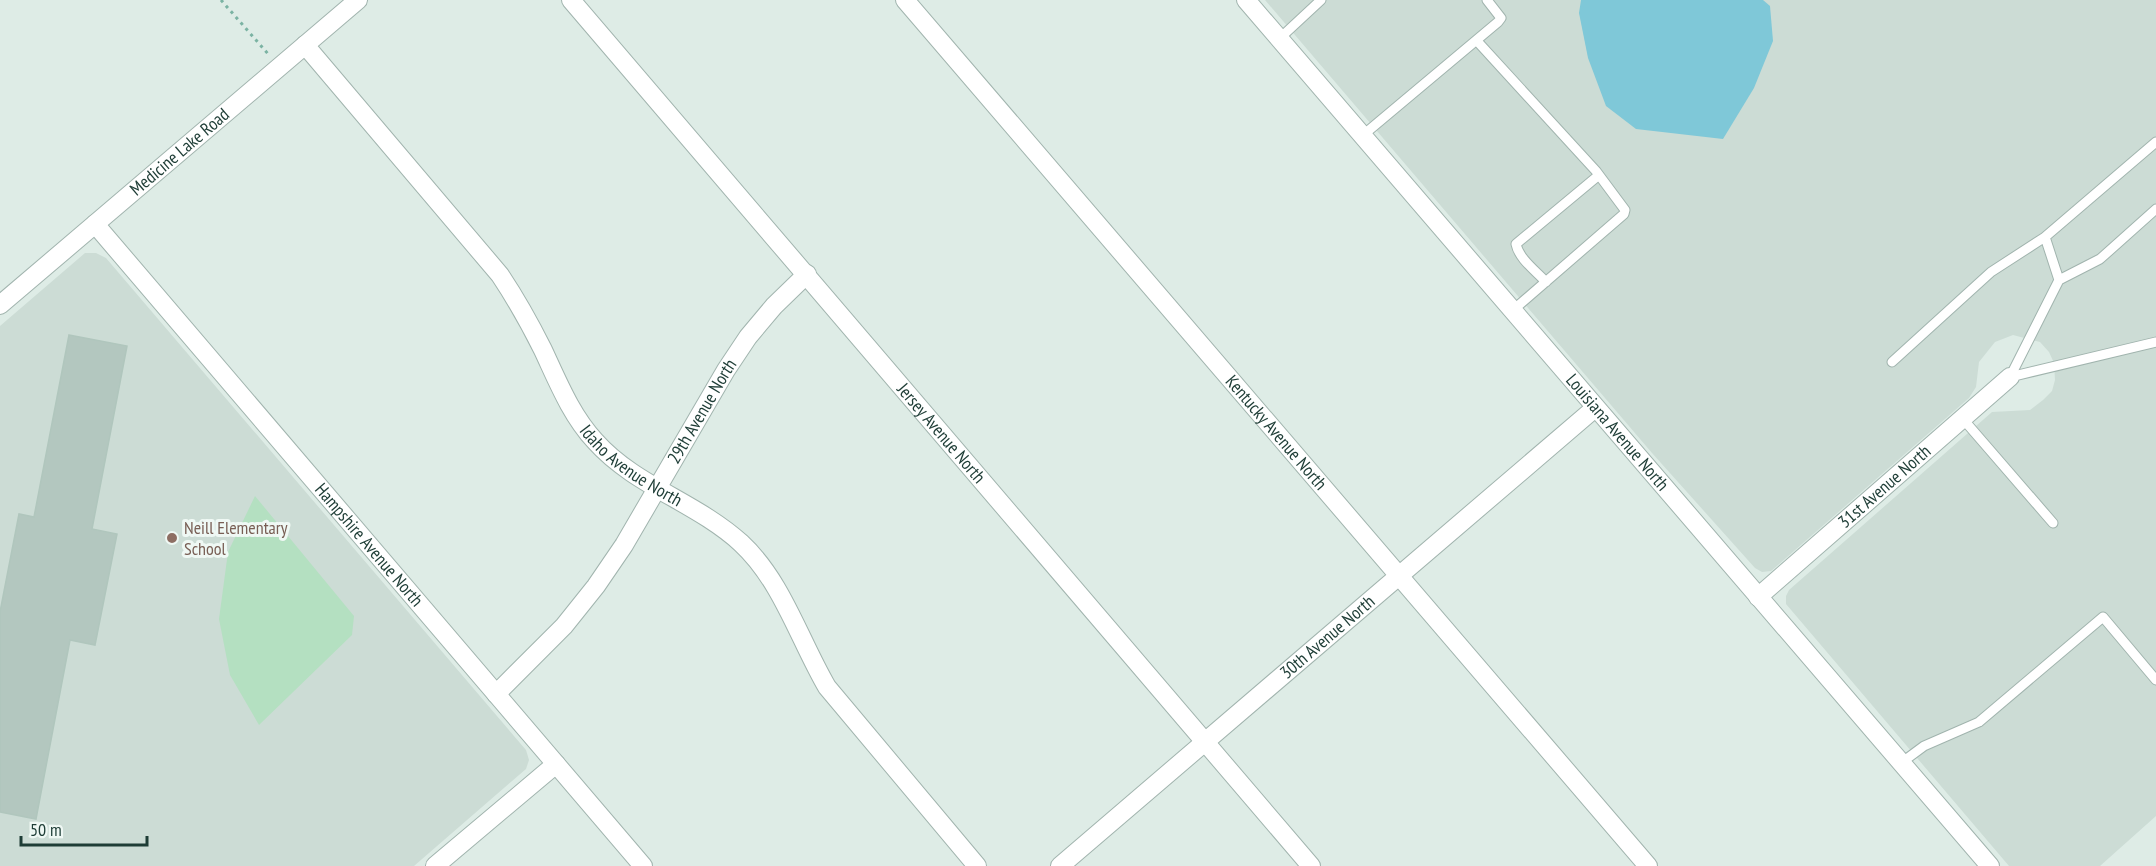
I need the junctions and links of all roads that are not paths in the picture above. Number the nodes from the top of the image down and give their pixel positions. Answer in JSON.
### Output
{"nodes":[{"id":1,"x":358,"y":0,"type":"edge"},
{"id":2,"x":571,"y":0,"type":"edge"},
{"id":3,"x":905,"y":0,"type":"edge"},
{"id":4,"x":1245,"y":0,"type":"edge"},
{"id":5,"x":1322,"y":0,"type":"edge"},
{"id":6,"x":1487,"y":0,"type":"edge"},
{"id":7,"x":1279,"y":39,"type":"junction"},
{"id":8,"x":1477,"y":41,"type":"junction"},
{"id":9,"x":305,"y":45,"type":"junction"},
{"id":10,"x":1362,"y":136,"type":"junction"},
{"id":11,"x":2156,"y":142,"type":"edge"},
{"id":12,"x":1599,"y":175,"type":"junction"},
{"id":13,"x":2156,"y":209,"type":"edge"},
{"id":14,"x":95,"y":224,"type":"junction"},
{"id":15,"x":2045,"y":237,"type":"junction"},
{"id":16,"x":807,"y":274,"type":"junction"},
{"id":17,"x":2059,"y":280,"type":"junction"},
{"id":18,"x":1546,"y":282,"type":"junction"},
{"id":19,"x":0,"y":304,"type":"edge"},
{"id":20,"x":1512,"y":311,"type":"junction"},
{"id":21,"x":2156,"y":342,"type":"edge"},
{"id":22,"x":1892,"y":362,"type":"dead end"},
{"id":23,"x":2010,"y":377,"type":"junction"},
{"id":24,"x":1595,"y":408,"type":"junction"},
{"id":25,"x":1963,"y":419,"type":"junction"},
{"id":26,"x":658,"y":489,"type":"junction"},
{"id":27,"x":2053,"y":523,"type":"dead end"},
{"id":28,"x":1398,"y":576,"type":"junction"},
{"id":29,"x":1758,"y":597,"type":"junction"},
{"id":30,"x":2156,"y":680,"type":"edge"},
{"id":31,"x":496,"y":694,"type":"junction"},
{"id":32,"x":1205,"y":741,"type":"junction"},
{"id":33,"x":1901,"y":763,"type":"junction"},
{"id":34,"x":556,"y":764,"type":"junction"},
{"id":35,"x":435,"y":866,"type":"edge"},
{"id":36,"x":643,"y":866,"type":"edge"},
{"id":37,"x":977,"y":866,"type":"edge"},
{"id":38,"x":1060,"y":866,"type":"edge"},
{"id":39,"x":1311,"y":866,"type":"edge"},
{"id":40,"x":1648,"y":866,"type":"edge"},
{"id":41,"x":1990,"y":866,"type":"edge"}],
"edges":[{"from":1,"to":9,"type":"street","name":"Medicine Lake Road"},
{"from":2,"to":16,"type":"street","name":"Jersey Avenue North"},
{"from":3,"to":28,"type":"street","name":"Kentucky Avenue North"},
{"from":4,"to":7,"type":"street","name":"Louisiana Avenue North"},
{"from":5,"to":7,"type":"lane"},
{"from":6,"to":8,"type":"lane"},
{"from":7,"to":10,"type":"street","name":"Louisiana Avenue North"},
{"from":8,"to":10,"type":"lane"},
{"from":8,"to":12,"type":"lane"},
{"from":9,"to":14,"type":"street","name":"Medicine Lake Road"},
{"from":9,"to":26,"type":"street","name":"Idaho Avenue North"},
{"from":10,"to":20,"type":"street","name":"Louisiana Avenue North"},
{"from":11,"to":15,"type":"lane"},
{"from":12,"to":18,"type":"lane"},
{"from":12,"to":18,"type":"lane"},
{"from":13,"to":17,"type":"lane"},
{"from":14,"to":19,"type":"street","name":"Medicine Lake Road"},
{"from":14,"to":31,"type":"street","name":"Hampshire Avenue North"},
{"from":15,"to":17,"type":"lane"},
{"from":15,"to":22,"type":"lane"},
{"from":16,"to":26,"type":"street","name":"29th Avenue North"},
{"from":16,"to":32,"type":"street","name":"Jersey Avenue North"},
{"from":17,"to":23,"type":"lane"},
{"from":18,"to":20,"type":"lane"},
{"from":20,"to":24,"type":"street","name":"Louisiana Avenue North"},
{"from":21,"to":23,"type":"lane"},
{"from":23,"to":25,"type":"street","name":"31st Avenue North"},
{"from":24,"to":28,"type":"street","name":"30th Avenue North"},
{"from":24,"to":29,"type":"street","name":"Louisiana Avenue North"},
{"from":25,"to":27,"type":"lane"},
{"from":25,"to":29,"type":"street","name":"31st Avenue North"},
{"from":26,"to":31,"type":"street","name":"29th Avenue North"},
{"from":26,"to":37,"type":"street","name":"Idaho Avenue North"},
{"from":28,"to":32,"type":"street","name":"30th Avenue North"},
{"from":28,"to":40,"type":"street","name":"Kentucky Avenue North"},
{"from":29,"to":33,"type":"street","name":"Louisiana Avenue North"},
{"from":30,"to":33,"type":"lane"},
{"from":31,"to":34,"type":"street","name":"Hampshire Avenue North"},
{"from":32,"to":38,"type":"street","name":"30th Avenue North"},
{"from":32,"to":39,"type":"street","name":"Jersey Avenue North"},
{"from":33,"to":41,"type":"street","name":"Louisiana Avenue North"},
{"from":34,"to":35,"type":"street"},
{"from":34,"to":36,"type":"street","name":"Hampshire Avenue North"}]}
